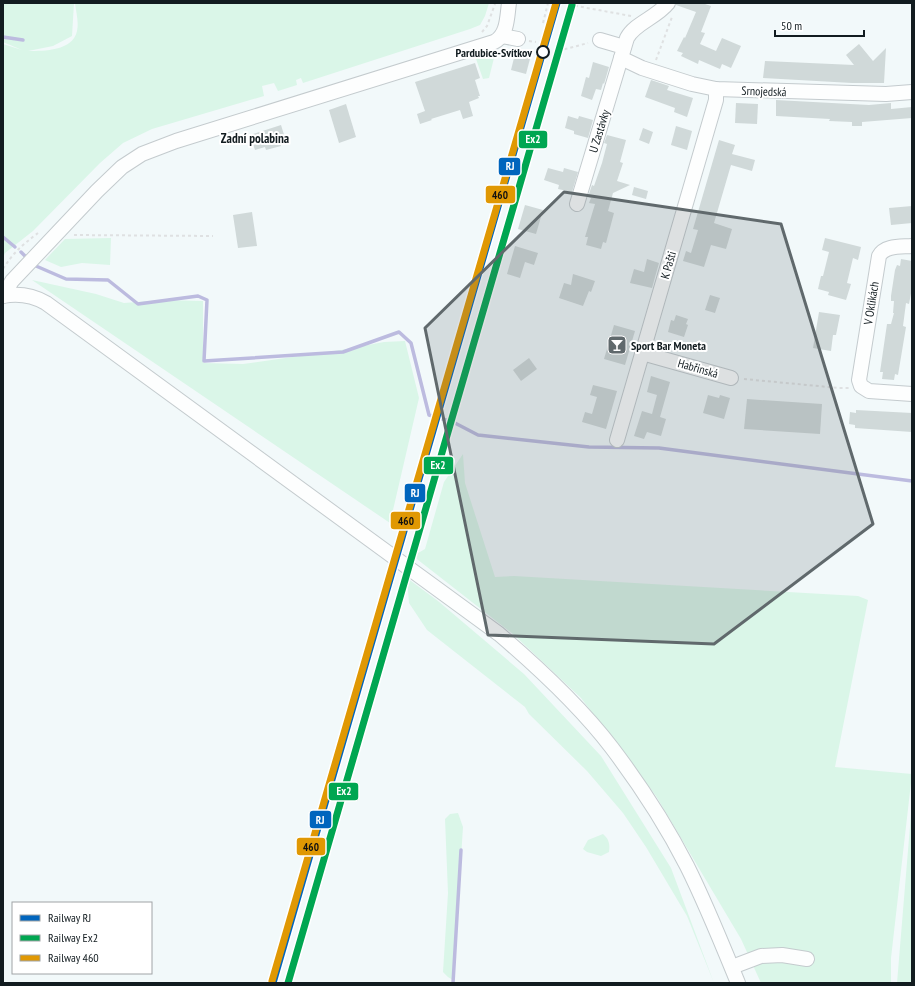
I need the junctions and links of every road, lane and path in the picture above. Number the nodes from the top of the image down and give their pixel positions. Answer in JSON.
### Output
{"nodes":[{"id":1,"x":509,"y":3,"type":"edge"},
{"id":2,"x":548,"y":3,"type":"edge"},
{"id":3,"x":668,"y":3,"type":"edge"},
{"id":4,"x":672,"y":17,"type":"dead end"},
{"id":5,"x":650,"y":19,"type":"junction"},
{"id":6,"x":543,"y":24,"type":"dead end"},
{"id":7,"x":564,"y":30,"type":"dead end"},
{"id":8,"x":502,"y":36,"type":"junction"},
{"id":9,"x":518,"y":39,"type":"dead end"},
{"id":10,"x":600,"y":40,"type":"joint"},
{"id":11,"x":622,"y":52,"type":"junction"},
{"id":12,"x":557,"y":58,"type":"dead end"},
{"id":13,"x":657,"y":58,"type":"dead end"},
{"id":14,"x":716,"y":89,"type":"junction"},
{"id":15,"x":912,"y":92,"type":"edge"},
{"id":16,"x":577,"y":204,"type":"dead end"},
{"id":17,"x":60,"y":230,"type":"junction"},
{"id":18,"x":213,"y":236,"type":"dead end"},
{"id":19,"x":912,"y":246,"type":"edge"},
{"id":20,"x":3,"y":296,"type":"edge"},
{"id":21,"x":642,"y":353,"type":"junction"},
{"id":22,"x":731,"y":378,"type":"joint"},
{"id":23,"x":861,"y":386,"type":"junction"},
{"id":24,"x":912,"y":394,"type":"edge"},
{"id":25,"x":617,"y":440,"type":"dead end"},
{"id":26,"x":807,"y":959,"type":"dead end"},
{"id":27,"x":732,"y":967,"type":"junction"},
{"id":28,"x":738,"y":983,"type":"edge"}],
"edges":[{"from":1,"to":8,"type":"street"},
{"from":2,"to":6,"type":"path"},
{"from":3,"to":5,"type":"street","name":"U Zastávky"},
{"from":4,"to":13,"type":"path"},
{"from":5,"to":7,"type":"path"},
{"from":5,"to":11,"type":"street","name":"U Zastávky"},
{"from":8,"to":9,"type":"street"},
{"from":8,"to":17,"type":"street"},
{"from":10,"to":11,"type":"street","name":"Srnojedská"},
{"from":10,"to":12,"type":"path"},
{"from":11,"to":14,"type":"street","name":"Srnojedská"},
{"from":11,"to":16,"type":"street","name":"U Zastávky"},
{"from":14,"to":15,"type":"street","name":"Srnojedská"},
{"from":14,"to":21,"type":"street","name":"K Pašti"},
{"from":17,"to":18,"type":"path"},
{"from":17,"to":20,"type":"street"},
{"from":19,"to":23,"type":"street","name":"V Oklikách"},
{"from":20,"to":27,"type":"street"},
{"from":21,"to":22,"type":"street","name":"Habřinská"},
{"from":21,"to":25,"type":"street","name":"K Pašti"},
{"from":22,"to":23,"type":"path"},
{"from":23,"to":24,"type":"street"},
{"from":26,"to":27,"type":"street"},
{"from":27,"to":28,"type":"street"}]}
